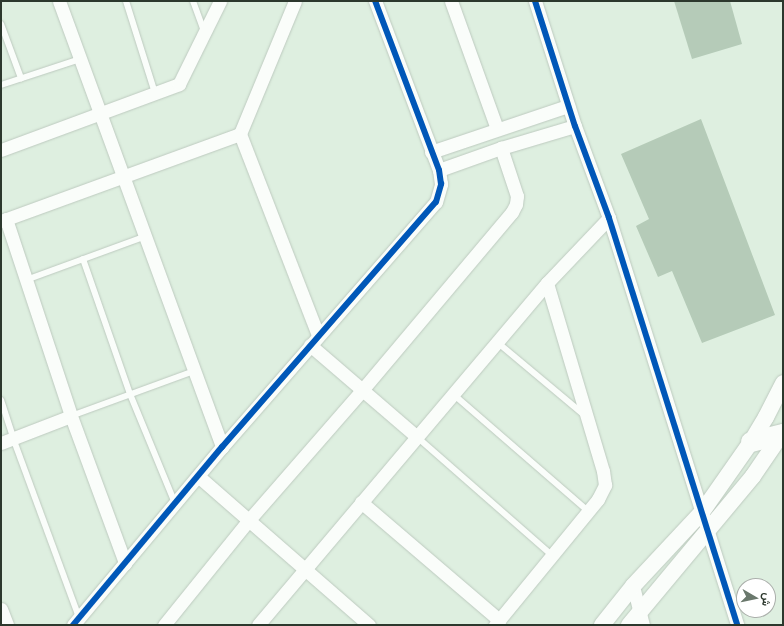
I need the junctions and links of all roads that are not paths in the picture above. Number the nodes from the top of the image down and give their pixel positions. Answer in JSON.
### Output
{"nodes":[{"id":1,"x":59,"y":1,"type":"edge"},
{"id":2,"x":126,"y":1,"type":"edge"},
{"id":3,"x":193,"y":1,"type":"edge"},
{"id":4,"x":220,"y":1,"type":"edge"},
{"id":5,"x":295,"y":1,"type":"edge"},
{"id":6,"x":375,"y":1,"type":"edge"},
{"id":7,"x":451,"y":1,"type":"edge"},
{"id":8,"x":535,"y":1,"type":"edge"},
{"id":9,"x":1,"y":24,"type":"edge"},
{"id":10,"x":205,"y":33,"type":"junction"},
{"id":11,"x":80,"y":59,"type":"junction"},
{"id":12,"x":21,"y":78,"type":"junction"},
{"id":13,"x":1,"y":86,"type":"edge"},
{"id":14,"x":156,"y":94,"type":"junction"},
{"id":15,"x":568,"y":106,"type":"junction"},
{"id":16,"x":100,"y":115,"type":"junction"},
{"id":17,"x":575,"y":126,"type":"junction"},
{"id":18,"x":497,"y":129,"type":"junction"},
{"id":19,"x":240,"y":134,"type":"junction"},
{"id":20,"x":500,"y":148,"type":"junction"},
{"id":21,"x":1,"y":150,"type":"edge"},
{"id":22,"x":432,"y":152,"type":"junction"},
{"id":23,"x":439,"y":170,"type":"junction"},
{"id":24,"x":124,"y":176,"type":"junction"},
{"id":25,"x":609,"y":218,"type":"junction"},
{"id":26,"x":4,"y":220,"type":"edge"},
{"id":27,"x":146,"y":236,"type":"junction"},
{"id":28,"x":83,"y":259,"type":"junction"},
{"id":29,"x":26,"y":280,"type":"junction"},
{"id":30,"x":547,"y":283,"type":"junction"},
{"id":31,"x":314,"y":340,"type":"junction"},
{"id":32,"x":497,"y":342,"type":"junction"},
{"id":33,"x":194,"y":370,"type":"junction"},
{"id":34,"x":783,"y":383,"type":"edge"},
{"id":35,"x":363,"y":389,"type":"junction"},
{"id":36,"x":130,"y":394,"type":"junction"},
{"id":37,"x":453,"y":394,"type":"junction"},
{"id":38,"x":1,"y":400,"type":"edge"},
{"id":39,"x":71,"y":416,"type":"junction"},
{"id":40,"x":587,"y":417,"type":"junction"},
{"id":41,"x":783,"y":433,"type":"edge"},
{"id":42,"x":417,"y":437,"type":"junction"},
{"id":43,"x":7,"y":441,"type":"edge"},
{"id":44,"x":751,"y":442,"type":"junction"},
{"id":45,"x":222,"y":447,"type":"junction"},
{"id":46,"x":198,"y":476,"type":"junction"},
{"id":47,"x":361,"y":502,"type":"junction"},
{"id":48,"x":175,"y":503,"type":"junction"},
{"id":49,"x":588,"y":511,"type":"junction"},
{"id":50,"x":702,"y":512,"type":"junction"},
{"id":51,"x":248,"y":521,"type":"junction"},
{"id":52,"x":708,"y":530,"type":"junction"},
{"id":53,"x":552,"y":555,"type":"junction"},
{"id":54,"x":125,"y":563,"type":"junction"},
{"id":55,"x":304,"y":570,"type":"junction"},
{"id":56,"x":633,"y":586,"type":"junction"},
{"id":57,"x":1,"y":609,"type":"edge"},
{"id":58,"x":641,"y":619,"type":"edge"},
{"id":59,"x":76,"y":621,"type":"edge"},
{"id":60,"x":355,"y":621,"type":"edge"},
{"id":61,"x":497,"y":622,"type":"edge"},
{"id":62,"x":7,"y":625,"type":"edge"},
{"id":63,"x":164,"y":625,"type":"edge"},
{"id":64,"x":258,"y":625,"type":"edge"},
{"id":65,"x":369,"y":625,"type":"edge"},
{"id":66,"x":602,"y":625,"type":"edge"},
{"id":67,"x":629,"y":625,"type":"edge"},
{"id":68,"x":737,"y":625,"type":"edge"}],
"edges":[{"from":1,"to":11,"type":"street"},
{"from":2,"to":14,"type":"lane"},
{"from":3,"to":10,"type":"lane"},
{"from":4,"to":10,"type":"street"},
{"from":5,"to":19,"type":"street"},
{"from":6,"to":22,"type":"street"},
{"from":7,"to":18,"type":"street"},
{"from":8,"to":15,"type":"street"},
{"from":9,"to":12,"type":"lane"},
{"from":10,"to":14,"type":"street"},
{"from":11,"to":12,"type":"lane"},
{"from":11,"to":16,"type":"street"},
{"from":12,"to":13,"type":"lane"},
{"from":14,"to":16,"type":"street"},
{"from":15,"to":17,"type":"street"},
{"from":15,"to":18,"type":"street"},
{"from":16,"to":21,"type":"street"},
{"from":16,"to":24,"type":"street"},
{"from":17,"to":20,"type":"street"},
{"from":17,"to":25,"type":"street"},
{"from":18,"to":22,"type":"street"},
{"from":19,"to":24,"type":"street"},
{"from":19,"to":31,"type":"street"},
{"from":20,"to":23,"type":"street"},
{"from":20,"to":35,"type":"street"},
{"from":22,"to":23,"type":"street"},
{"from":23,"to":31,"type":"street"},
{"from":24,"to":26,"type":"street"},
{"from":24,"to":27,"type":"street"},
{"from":25,"to":30,"type":"street"},
{"from":25,"to":50,"type":"street"},
{"from":26,"to":29,"type":"street"},
{"from":27,"to":28,"type":"lane"},
{"from":27,"to":33,"type":"street"},
{"from":28,"to":29,"type":"lane"},
{"from":28,"to":36,"type":"lane"},
{"from":29,"to":39,"type":"street"},
{"from":30,"to":32,"type":"street"},
{"from":30,"to":40,"type":"street"},
{"from":31,"to":35,"type":"street"},
{"from":31,"to":45,"type":"street"},
{"from":32,"to":37,"type":"street"},
{"from":32,"to":40,"type":"lane"},
{"from":33,"to":36,"type":"lane"},
{"from":33,"to":45,"type":"street"},
{"from":34,"to":44,"type":"street"},
{"from":35,"to":42,"type":"street"},
{"from":35,"to":51,"type":"street"},
{"from":36,"to":39,"type":"lane"},
{"from":36,"to":48,"type":"lane"},
{"from":37,"to":42,"type":"street"},
{"from":37,"to":49,"type":"lane"},
{"from":38,"to":43,"type":"lane"},
{"from":39,"to":43,"type":"street"},
{"from":39,"to":54,"type":"street"},
{"from":40,"to":49,"type":"street"},
{"from":41,"to":44,"type":"main road"},
{"from":41,"to":52,"type":"street"},
{"from":42,"to":47,"type":"street"},
{"from":42,"to":53,"type":"lane"},
{"from":43,"to":59,"type":"lane"},
{"from":44,"to":50,"type":"street"},
{"from":45,"to":46,"type":"street"},
{"from":46,"to":48,"type":"street"},
{"from":46,"to":51,"type":"street"},
{"from":47,"to":55,"type":"street"},
{"from":47,"to":61,"type":"street"},
{"from":48,"to":54,"type":"street"},
{"from":49,"to":53,"type":"street"},
{"from":50,"to":52,"type":"street"},
{"from":50,"to":56,"type":"street"},
{"from":51,"to":55,"type":"street"},
{"from":51,"to":63,"type":"street"},
{"from":52,"to":58,"type":"street"},
{"from":52,"to":68,"type":"street"},
{"from":53,"to":61,"type":"street"},
{"from":54,"to":59,"type":"street"},
{"from":55,"to":60,"type":"street"},
{"from":55,"to":64,"type":"street"},
{"from":56,"to":58,"type":"street"},
{"from":56,"to":66,"type":"street"},
{"from":57,"to":62,"type":"street"},
{"from":58,"to":67,"type":"street"},
{"from":60,"to":65,"type":"street"}]}
